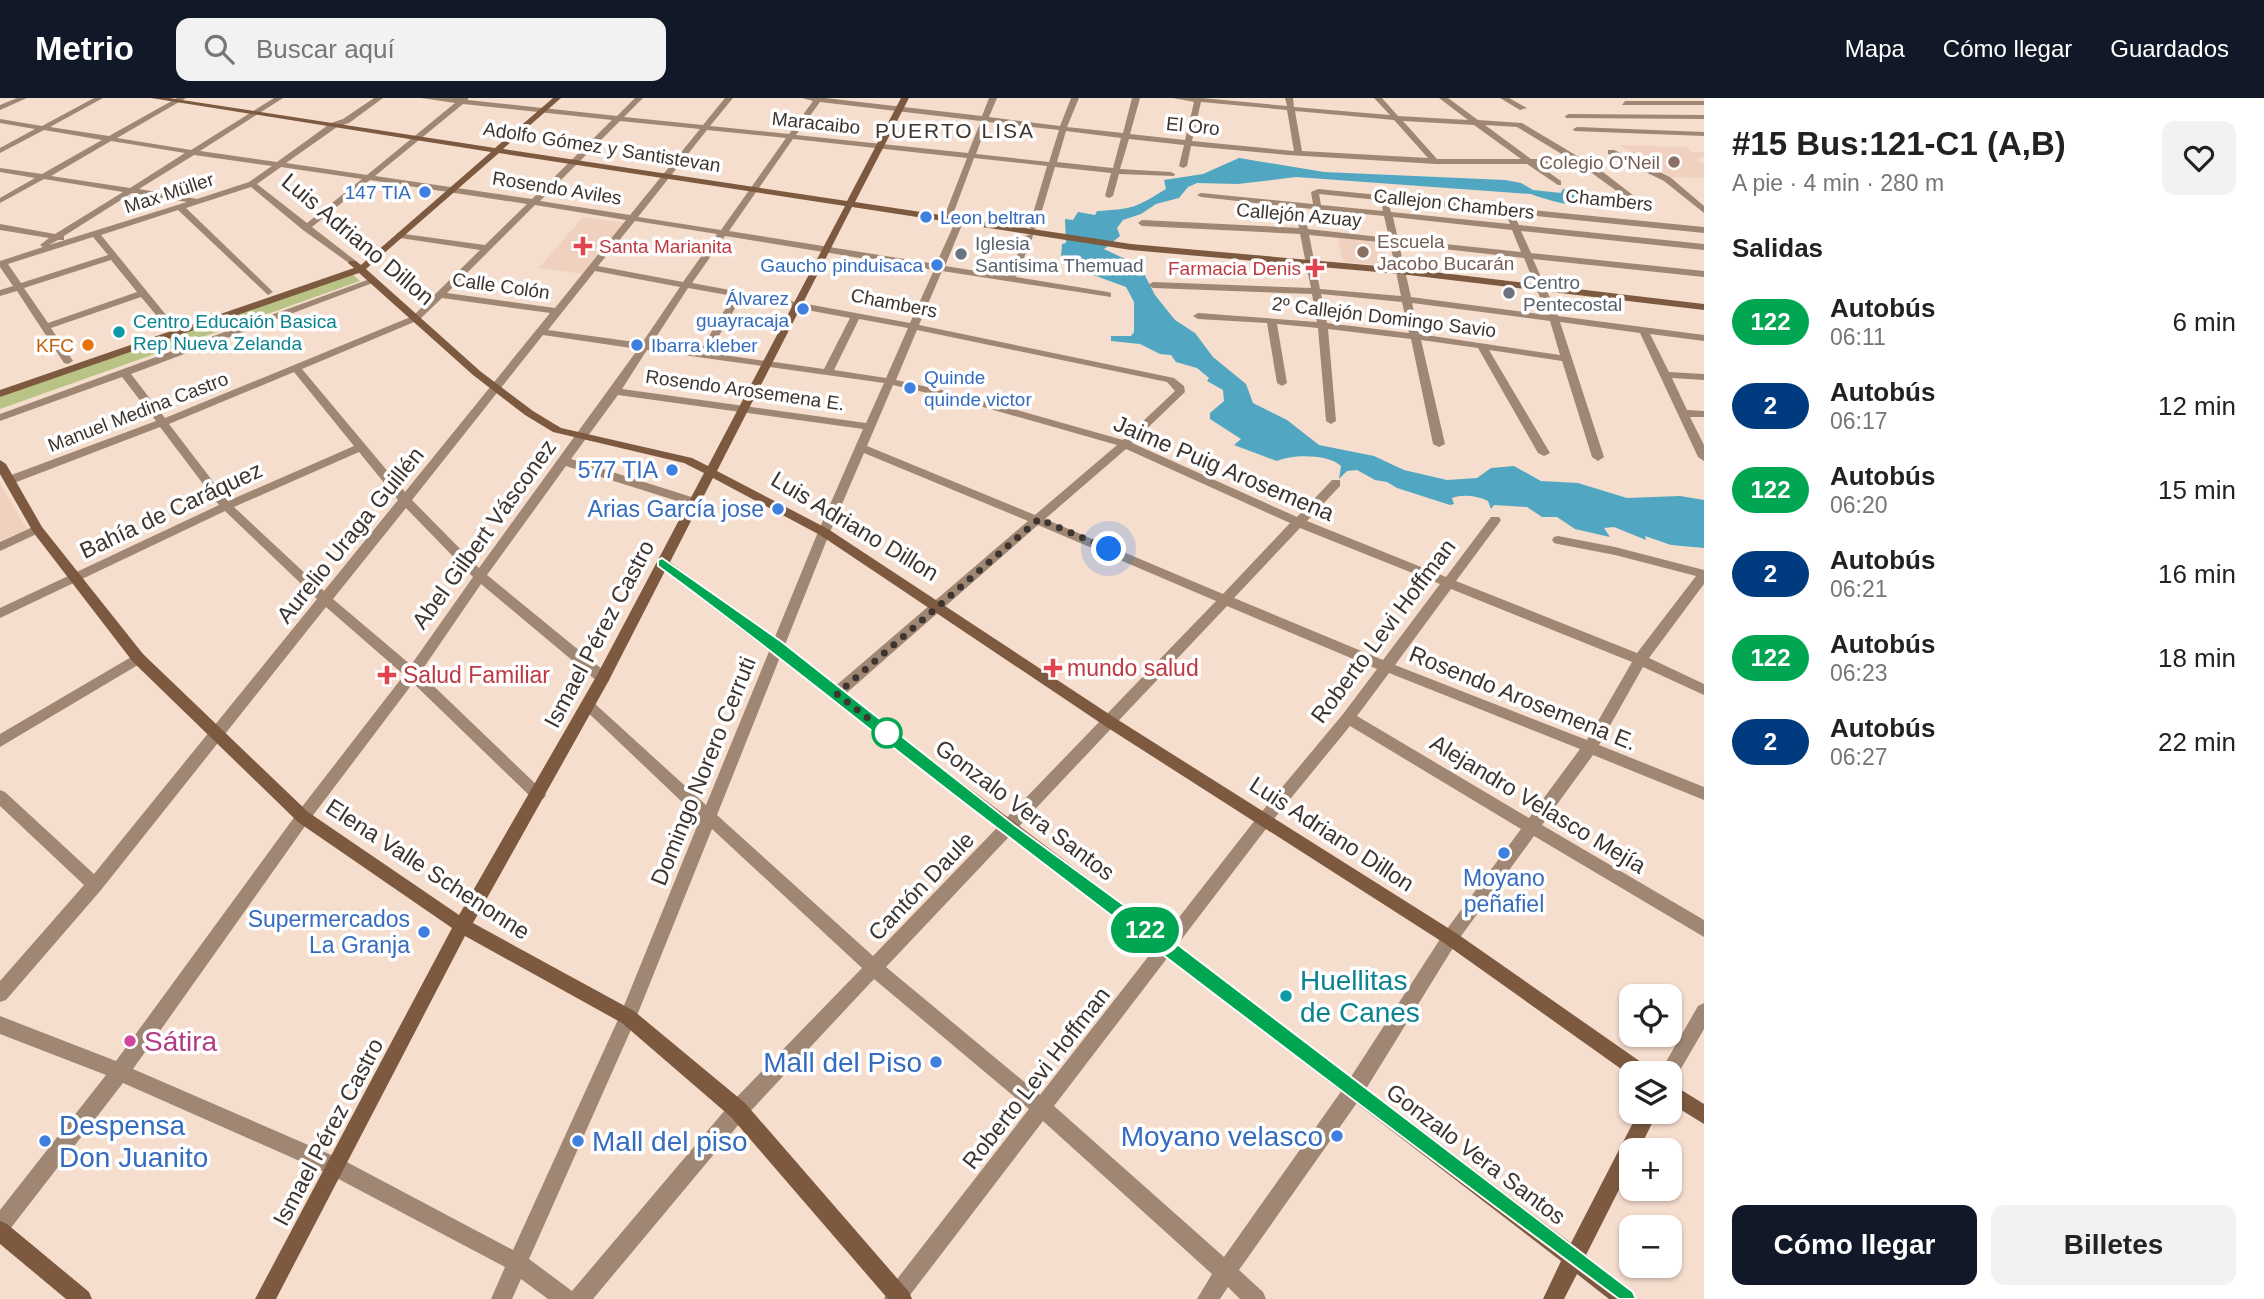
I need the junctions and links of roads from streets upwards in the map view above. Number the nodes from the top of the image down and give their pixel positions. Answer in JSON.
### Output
{"nodes":[{"id":1,"x":23,"y":98,"type":"edge"},
{"id":2,"x":99,"y":98,"type":"edge"},
{"id":3,"x":155,"y":98,"type":"edge"},
{"id":4,"x":279,"y":98,"type":"edge"},
{"id":5,"x":363,"y":98,"type":"edge"},
{"id":6,"x":379,"y":98,"type":"edge"},
{"id":7,"x":425,"y":98,"type":"edge"},
{"id":8,"x":549,"y":98,"type":"edge"},
{"id":9,"x":557,"y":98,"type":"edge"},
{"id":10,"x":639,"y":98,"type":"edge"},
{"id":11,"x":729,"y":98,"type":"edge"},
{"id":12,"x":806,"y":98,"type":"edge"},
{"id":13,"x":993,"y":98,"type":"edge"},
{"id":14,"x":1075,"y":98,"type":"edge"},
{"id":15,"x":1136,"y":98,"type":"edge"},
{"id":16,"x":1177,"y":98,"type":"edge"},
{"id":17,"x":1289,"y":98,"type":"edge"},
{"id":18,"x":1378,"y":98,"type":"edge"},
{"id":19,"x":1443,"y":98,"type":"edge"},
{"id":20,"x":1503,"y":98,"type":"edge"},
{"id":21,"x":461,"y":99,"type":"edge"},
{"id":22,"x":819,"y":99,"type":"edge"},
{"id":23,"x":1198,"y":99,"type":"edge"},
{"id":24,"x":180,"y":100,"type":"edge"},
{"id":25,"x":1688,"y":102,"type":"junction"},
{"id":26,"x":902,"y":103,"type":"edge"},
{"id":27,"x":1625,"y":103,"type":"dead end"},
{"id":28,"x":1704,"y":103,"type":"edge"},
{"id":29,"x":0,"y":108,"type":"edge"},
{"id":30,"x":1291,"y":108,"type":"junction"},
{"id":31,"x":1523,"y":108,"type":"dead end"},
{"id":32,"x":539,"y":110,"type":"junction"},
{"id":33,"x":255,"y":113,"type":"junction"},
{"id":34,"x":1569,"y":116,"type":"dead end"},
{"id":35,"x":1704,"y":116,"type":"edge"},
{"id":36,"x":1396,"y":118,"type":"junction"},
{"id":37,"x":618,"y":119,"type":"junction"},
{"id":38,"x":985,"y":119,"type":"junction"},
{"id":39,"x":0,"y":121,"type":"edge"},
{"id":40,"x":1476,"y":122,"type":"junction"},
{"id":41,"x":334,"y":125,"type":"junction"},
{"id":42,"x":706,"y":127,"type":"junction"},
{"id":43,"x":1063,"y":128,"type":"junction"},
{"id":44,"x":42,"y":129,"type":"junction"},
{"id":45,"x":1577,"y":129,"type":"dead end"},
{"id":46,"x":1704,"y":134,"type":"edge"},
{"id":47,"x":1127,"y":135,"type":"junction"},
{"id":48,"x":792,"y":136,"type":"junction"},
{"id":49,"x":415,"y":137,"type":"junction"},
{"id":50,"x":109,"y":139,"type":"junction"},
{"id":51,"x":1188,"y":142,"type":"junction"},
{"id":52,"x":881,"y":145,"type":"junction"},
{"id":53,"x":494,"y":149,"type":"junction"},
{"id":54,"x":0,"y":151,"type":"edge"},
{"id":55,"x":190,"y":152,"type":"junction"},
{"id":56,"x":1611,"y":152,"type":"dead end"},
{"id":57,"x":1298,"y":153,"type":"junction"},
{"id":58,"x":972,"y":156,"type":"junction"},
{"id":59,"x":575,"y":160,"type":"junction"},
{"id":60,"x":1578,"y":160,"type":"junction"},
{"id":61,"x":1436,"y":162,"type":"junction"},
{"id":62,"x":1531,"y":162,"type":"junction"},
{"id":63,"x":280,"y":164,"type":"junction"},
{"id":64,"x":1053,"y":164,"type":"junction"},
{"id":65,"x":1183,"y":166,"type":"dead end"},
{"id":66,"x":0,"y":170,"type":"edge"},
{"id":67,"x":1116,"y":171,"type":"junction"},
{"id":68,"x":1171,"y":174,"type":"dead end"},
{"id":69,"x":668,"y":175,"type":"junction"},
{"id":70,"x":366,"y":176,"type":"junction"},
{"id":71,"x":42,"y":177,"type":"junction"},
{"id":72,"x":1558,"y":183,"type":"dead end"},
{"id":73,"x":252,"y":184,"type":"junction"},
{"id":74,"x":448,"y":188,"type":"junction"},
{"id":75,"x":755,"y":188,"type":"junction"},
{"id":76,"x":128,"y":191,"type":"junction"},
{"id":77,"x":1201,"y":195,"type":"dead end"},
{"id":78,"x":1109,"y":196,"type":"dead end"},
{"id":79,"x":1383,"y":197,"type":"junction"},
{"id":80,"x":1692,"y":197,"type":"junction"},
{"id":81,"x":1704,"y":198,"type":"edge"},
{"id":82,"x":0,"y":201,"type":"edge"},
{"id":83,"x":202,"y":201,"type":"junction"},
{"id":84,"x":532,"y":202,"type":"junction"},
{"id":85,"x":851,"y":202,"type":"junction"},
{"id":86,"x":1298,"y":204,"type":"junction"},
{"id":87,"x":1317,"y":206,"type":"junction"},
{"id":88,"x":1643,"y":206,"type":"dead end"},
{"id":89,"x":181,"y":208,"type":"junction"},
{"id":90,"x":1507,"y":208,"type":"junction"},
{"id":91,"x":1704,"y":210,"type":"edge"},
{"id":92,"x":1388,"y":214,"type":"junction"},
{"id":93,"x":632,"y":218,"type":"junction"},
{"id":94,"x":954,"y":218,"type":"junction"},
{"id":95,"x":1142,"y":223,"type":"dead end"},
{"id":96,"x":304,"y":226,"type":"junction"},
{"id":97,"x":1516,"y":226,"type":"junction"},
{"id":98,"x":0,"y":227,"type":"edge"},
{"id":99,"x":1704,"y":230,"type":"edge"},
{"id":100,"x":1302,"y":232,"type":"junction"},
{"id":101,"x":722,"y":233,"type":"junction"},
{"id":102,"x":96,"y":235,"type":"junction"},
{"id":103,"x":400,"y":235,"type":"junction"},
{"id":104,"x":56,"y":237,"type":"junction"},
{"id":105,"x":76,"y":241,"type":"junction"},
{"id":106,"x":1393,"y":241,"type":"junction"},
{"id":107,"x":1704,"y":247,"type":"edge"},
{"id":108,"x":485,"y":248,"type":"junction"},
{"id":109,"x":825,"y":251,"type":"junction"},
{"id":110,"x":1528,"y":254,"type":"junction"},
{"id":111,"x":28,"y":255,"type":"junction"},
{"id":112,"x":111,"y":257,"type":"junction"},
{"id":113,"x":1308,"y":262,"type":"junction"},
{"id":114,"x":1,"y":263,"type":"edge"},
{"id":115,"x":357,"y":266,"type":"junction"},
{"id":116,"x":592,"y":268,"type":"junction"},
{"id":117,"x":939,"y":268,"type":"junction"},
{"id":118,"x":1400,"y":271,"type":"junction"},
{"id":119,"x":1704,"y":274,"type":"edge"},
{"id":120,"x":1012,"y":279,"type":"junction"},
{"id":121,"x":373,"y":281,"type":"junction"},
{"id":122,"x":1153,"y":285,"type":"dead end"},
{"id":123,"x":685,"y":286,"type":"junction"},
{"id":124,"x":19,"y":287,"type":"junction"},
{"id":125,"x":1543,"y":288,"type":"junction"},
{"id":126,"x":1315,"y":291,"type":"junction"},
{"id":127,"x":268,"y":292,"type":"junction"},
{"id":128,"x":0,"y":293,"type":"edge"},
{"id":129,"x":143,"y":293,"type":"junction"},
{"id":130,"x":739,"y":294,"type":"junction"},
{"id":131,"x":440,"y":295,"type":"junction"},
{"id":132,"x":1108,"y":295,"type":"dead end"},
{"id":133,"x":1406,"y":299,"type":"junction"},
{"id":134,"x":795,"y":305,"type":"junction"},
{"id":135,"x":1704,"y":307,"type":"edge"},
{"id":136,"x":557,"y":311,"type":"junction"},
{"id":137,"x":856,"y":315,"type":"junction"},
{"id":138,"x":1198,"y":316,"type":"dead end"},
{"id":139,"x":416,"y":318,"type":"junction"},
{"id":140,"x":1554,"y":318,"type":"junction"},
{"id":141,"x":1271,"y":320,"type":"junction"},
{"id":142,"x":1322,"y":325,"type":"junction"},
{"id":143,"x":170,"y":326,"type":"junction"},
{"id":144,"x":912,"y":326,"type":"junction"},
{"id":145,"x":45,"y":327,"type":"junction"},
{"id":146,"x":1644,"y":331,"type":"junction"},
{"id":147,"x":541,"y":332,"type":"junction"},
{"id":148,"x":1414,"y":335,"type":"junction"},
{"id":149,"x":1704,"y":338,"type":"edge"},
{"id":150,"x":1480,"y":345,"type":"junction"},
{"id":151,"x":643,"y":347,"type":"junction"},
{"id":152,"x":703,"y":354,"type":"junction"},
{"id":153,"x":1566,"y":359,"type":"junction"},
{"id":154,"x":68,"y":361,"type":"junction"},
{"id":155,"x":767,"y":362,"type":"junction"},
{"id":156,"x":296,"y":368,"type":"junction"},
{"id":157,"x":124,"y":372,"type":"junction"},
{"id":158,"x":828,"y":372,"type":"junction"},
{"id":159,"x":1666,"y":375,"type":"junction"},
{"id":160,"x":1704,"y":377,"type":"edge"},
{"id":161,"x":888,"y":381,"type":"junction"},
{"id":162,"x":1282,"y":383,"type":"dead end"},
{"id":163,"x":0,"y":385,"type":"edge"},
{"id":164,"x":496,"y":387,"type":"junction"},
{"id":165,"x":615,"y":391,"type":"junction"},
{"id":166,"x":0,"y":394,"type":"edge"},
{"id":167,"x":742,"y":410,"type":"junction"},
{"id":168,"x":1683,"y":412,"type":"junction"},
{"id":169,"x":1704,"y":414,"type":"edge"},
{"id":170,"x":0,"y":418,"type":"edge"},
{"id":171,"x":1331,"y":421,"type":"dead end"},
{"id":172,"x":162,"y":423,"type":"junction"},
{"id":173,"x":869,"y":428,"type":"junction"},
{"id":174,"x":582,"y":436,"type":"junction"},
{"id":175,"x":1125,"y":444,"type":"junction"},
{"id":176,"x":1439,"y":444,"type":"dead end"},
{"id":177,"x":360,"y":447,"type":"junction"},
{"id":178,"x":861,"y":448,"type":"junction"},
{"id":179,"x":1545,"y":453,"type":"dead end"},
{"id":180,"x":1598,"y":457,"type":"dead end"},
{"id":181,"x":1704,"y":457,"type":"edge"},
{"id":182,"x":564,"y":461,"type":"junction"},
{"id":183,"x":0,"y":464,"type":"edge"},
{"id":184,"x":712,"y":470,"type":"junction"},
{"id":185,"x":10,"y":480,"type":"junction"},
{"id":186,"x":1336,"y":483,"type":"dead end"},
{"id":187,"x":404,"y":499,"type":"junction"},
{"id":188,"x":694,"y":502,"type":"junction"},
{"id":189,"x":226,"y":506,"type":"junction"},
{"id":190,"x":1039,"y":519,"type":"junction"},
{"id":191,"x":1495,"y":520,"type":"dead end"},
{"id":192,"x":1300,"y":523,"type":"junction"},
{"id":193,"x":37,"y":529,"type":"junction"},
{"id":194,"x":824,"y":532,"type":"junction"},
{"id":195,"x":1558,"y":540,"type":"dead end"},
{"id":196,"x":0,"y":547,"type":"edge"},
{"id":197,"x":662,"y":563,"type":"junction"},
{"id":198,"x":1704,"y":575,"type":"edge"},
{"id":199,"x":480,"y":576,"type":"junction"},
{"id":200,"x":74,"y":579,"type":"junction"},
{"id":201,"x":1446,"y":583,"type":"junction"},
{"id":202,"x":326,"y":600,"type":"junction"},
{"id":203,"x":1226,"y":600,"type":"junction"},
{"id":204,"x":939,"y":605,"type":"junction"},
{"id":205,"x":0,"y":613,"type":"edge"},
{"id":206,"x":777,"y":646,"type":"junction"},
{"id":207,"x":138,"y":658,"type":"junction"},
{"id":208,"x":1640,"y":660,"type":"junction"},
{"id":209,"x":1385,"y":666,"type":"junction"},
{"id":210,"x":412,"y":674,"type":"junction"},
{"id":211,"x":603,"y":678,"type":"junction"},
{"id":212,"x":1704,"y":690,"type":"edge"},
{"id":213,"x":837,"y":694,"type":"junction"},
{"id":214,"x":588,"y":706,"type":"junction"},
{"id":215,"x":1348,"y":718,"type":"junction"},
{"id":216,"x":1110,"y":722,"type":"junction"},
{"id":217,"x":219,"y":733,"type":"junction"},
{"id":218,"x":0,"y":741,"type":"edge"},
{"id":219,"x":1591,"y":746,"type":"junction"},
{"id":220,"x":538,"y":794,"type":"junction"},
{"id":221,"x":1704,"y":794,"type":"edge"},
{"id":222,"x":0,"y":796,"type":"edge"},
{"id":223,"x":711,"y":816,"type":"junction"},
{"id":224,"x":303,"y":817,"type":"junction"},
{"id":225,"x":1264,"y":820,"type":"junction"},
{"id":226,"x":1532,"y":826,"type":"junction"},
{"id":227,"x":1008,"y":828,"type":"junction"},
{"id":228,"x":95,"y":885,"type":"junction"},
{"id":229,"x":462,"y":926,"type":"junction"},
{"id":230,"x":1704,"y":929,"type":"edge"},
{"id":231,"x":1450,"y":938,"type":"junction"},
{"id":232,"x":1167,"y":946,"type":"junction"},
{"id":233,"x":874,"y":968,"type":"junction"},
{"id":234,"x":0,"y":994,"type":"edge"},
{"id":235,"x":1704,"y":1012,"type":"edge"},
{"id":236,"x":628,"y":1017,"type":"junction"},
{"id":237,"x":0,"y":1025,"type":"edge"},
{"id":238,"x":1625,"y":1061,"type":"edge"},
{"id":239,"x":1676,"y":1061,"type":"edge"},
{"id":240,"x":120,"y":1072,"type":"junction"},
{"id":241,"x":1354,"y":1090,"type":"junction"},
{"id":242,"x":1682,"y":1100,"type":"edge"},
{"id":243,"x":1042,"y":1108,"type":"junction"},
{"id":244,"x":738,"y":1110,"type":"junction"},
{"id":245,"x":1704,"y":1115,"type":"edge"},
{"id":246,"x":1642,"y":1124,"type":"edge"},
{"id":247,"x":336,"y":1167,"type":"junction"},
{"id":248,"x":0,"y":1228,"type":"edge"},
{"id":249,"x":1574,"y":1259,"type":"junction"},
{"id":250,"x":517,"y":1263,"type":"junction"},
{"id":251,"x":1225,"y":1271,"type":"junction"},
{"id":252,"x":898,"y":1297,"type":"edge"},
{"id":253,"x":82,"y":1299,"type":"edge"},
{"id":254,"x":265,"y":1299,"type":"edge"},
{"id":255,"x":501,"y":1299,"type":"edge"},
{"id":256,"x":565,"y":1299,"type":"edge"},
{"id":257,"x":579,"y":1299,"type":"edge"},
{"id":258,"x":1207,"y":1299,"type":"edge"},
{"id":259,"x":1256,"y":1299,"type":"edge"},
{"id":260,"x":1553,"y":1299,"type":"edge"},
{"id":261,"x":1626,"y":1299,"type":"edge"}],
"edges":[{"from":1,"to":29,"type":"street"},
{"from":2,"to":44,"type":"street"},
{"from":3,"to":24,"type":"street","name":"Adolfo Gómez y Santistevan"},
{"from":4,"to":33,"type":"street"},
{"from":5,"to":41,"type":"street","name":"Max Müller"},
{"from":6,"to":41,"type":"street","name":"Max Müller"},
{"from":7,"to":21,"type":"street","name":"Maracaibo"},
{"from":8,"to":32,"type":"street"},
{"from":9,"to":32,"type":"street"},
{"from":10,"to":37,"type":"street","name":"Manuel Medina Castro"},
{"from":11,"to":42,"type":"street","name":"Aurelio Uraga Guillén"},
{"from":12,"to":22,"type":"street","name":"El Oro"},
{"from":13,"to":38,"type":"street","name":"Domingo Norero Cerruti"},
{"from":14,"to":43,"type":"street"},
{"from":15,"to":47,"type":"street"},
{"from":16,"to":23,"type":"street"},
{"from":17,"to":30,"type":"street"},
{"from":18,"to":36,"type":"street"},
{"from":19,"to":40,"type":"street"},
{"from":20,"to":31,"type":"street"},
{"from":21,"to":32,"type":"street","name":"Maracaibo"},
{"from":21,"to":49,"type":"street"},
{"from":22,"to":26,"type":"street","name":"El Oro"},
{"from":22,"to":48,"type":"street","name":"Abel Gilbert Vásconez"},
{"from":23,"to":30,"type":"street"},
{"from":23,"to":51,"type":"street"},
{"from":24,"to":33,"type":"street","name":"Adolfo Gómez y Santistevan"},
{"from":24,"to":50,"type":"street"},
{"from":25,"to":27,"type":"street"},
{"from":25,"to":28,"type":"street"},
{"from":25,"to":35,"type":"street"},
{"from":26,"to":38,"type":"street","name":"El Oro"},
{"from":26,"to":52,"type":"street","name":"Ismael Pérez Castro"},
{"from":30,"to":36,"type":"street"},
{"from":30,"to":57,"type":"street"},
{"from":32,"to":37,"type":"street","name":"Maracaibo"},
{"from":32,"to":53,"type":"street"},
{"from":33,"to":41,"type":"street","name":"Adolfo Gómez y Santistevan"},
{"from":33,"to":55,"type":"street"},
{"from":34,"to":35,"type":"street"},
{"from":36,"to":40,"type":"street"},
{"from":36,"to":61,"type":"street"},
{"from":37,"to":42,"type":"street","name":"Maracaibo"},
{"from":37,"to":59,"type":"street","name":"Manuel Medina Castro"},
{"from":38,"to":43,"type":"street","name":"El Oro"},
{"from":38,"to":58,"type":"street","name":"Domingo Norero Cerruti"},
{"from":39,"to":44,"type":"street","name":"Rosendo Aviles"},
{"from":40,"to":60,"type":"street"},
{"from":40,"to":62,"type":"street"},
{"from":41,"to":49,"type":"street","name":"Adolfo Gómez y Santistevan"},
{"from":41,"to":63,"type":"street","name":"Max Müller"},
{"from":42,"to":48,"type":"street","name":"Maracaibo"},
{"from":42,"to":69,"type":"street","name":"Aurelio Uraga Guillén"},
{"from":43,"to":47,"type":"street","name":"El Oro"},
{"from":43,"to":64,"type":"street"},
{"from":44,"to":50,"type":"street","name":"Rosendo Aviles"},
{"from":44,"to":54,"type":"street"},
{"from":45,"to":46,"type":"street"},
{"from":47,"to":51,"type":"street","name":"El Oro"},
{"from":47,"to":67,"type":"street"},
{"from":48,"to":52,"type":"street","name":"Maracaibo"},
{"from":48,"to":75,"type":"street","name":"Abel Gilbert Vásconez"},
{"from":49,"to":53,"type":"street","name":"Adolfo Gómez y Santistevan"},
{"from":49,"to":70,"type":"street"},
{"from":50,"to":55,"type":"street","name":"Rosendo Aviles"},
{"from":50,"to":71,"type":"street"},
{"from":51,"to":57,"type":"street","name":"El Oro"},
{"from":51,"to":65,"type":"street"},
{"from":52,"to":58,"type":"street","name":"Maracaibo"},
{"from":52,"to":85,"type":"street","name":"Ismael Pérez Castro"},
{"from":53,"to":59,"type":"street","name":"Adolfo Gómez y Santistevan"},
{"from":53,"to":74,"type":"street"},
{"from":55,"to":63,"type":"street","name":"Rosendo Aviles"},
{"from":55,"to":76,"type":"street"},
{"from":56,"to":80,"type":"street"},
{"from":57,"to":61,"type":"street","name":"El Oro"},
{"from":58,"to":64,"type":"street","name":"Maracaibo"},
{"from":58,"to":94,"type":"street","name":"Domingo Norero Cerruti"},
{"from":59,"to":69,"type":"street","name":"Adolfo Gómez y Santistevan"},
{"from":59,"to":84,"type":"street","name":"Manuel Medina Castro"},
{"from":60,"to":62,"type":"street","name":"El Oro"},
{"from":60,"to":88,"type":"street"},
{"from":61,"to":62,"type":"street","name":"El Oro"},
{"from":62,"to":72,"type":"street"},
{"from":63,"to":70,"type":"street","name":"Rosendo Aviles"},
{"from":63,"to":73,"type":"street","name":"Max Müller"},
{"from":64,"to":67,"type":"street","name":"Maracaibo"},
{"from":64,"to":120,"type":"street"},
{"from":66,"to":71,"type":"street"},
{"from":67,"to":68,"type":"street","name":"Maracaibo"},
{"from":67,"to":78,"type":"street"},
{"from":69,"to":75,"type":"street","name":"Adolfo Gómez y Santistevan"},
{"from":69,"to":93,"type":"street","name":"Aurelio Uraga Guillén"},
{"from":70,"to":74,"type":"street","name":"Rosendo Aviles"},
{"from":70,"to":96,"type":"street"},
{"from":71,"to":76,"type":"street"},
{"from":71,"to":82,"type":"street"},
{"from":73,"to":83,"type":"street","name":"Max Müller"},
{"from":73,"to":96,"type":"street","name":"Luis Adriano Dillon"},
{"from":74,"to":84,"type":"street","name":"Rosendo Aviles"},
{"from":74,"to":103,"type":"street"},
{"from":74,"to":115,"type":"street"},
{"from":75,"to":85,"type":"street","name":"Adolfo Gómez y Santistevan"},
{"from":75,"to":101,"type":"street","name":"Abel Gilbert Vásconez"},
{"from":76,"to":83,"type":"street"},
{"from":76,"to":104,"type":"street"},
{"from":77,"to":86,"type":"street","name":"Callejon Chambers"},
{"from":79,"to":87,"type":"street","name":"Chambers"},
{"from":79,"to":90,"type":"street","name":"Chambers"},
{"from":79,"to":92,"type":"street"},
{"from":80,"to":81,"type":"street"},
{"from":80,"to":91,"type":"street"},
{"from":83,"to":89,"type":"street","name":"Max Müller"},
{"from":84,"to":93,"type":"street","name":"Rosendo Aviles"},
{"from":84,"to":108,"type":"street","name":"Manuel Medina Castro"},
{"from":85,"to":94,"type":"street","name":"Adolfo Gómez y Santistevan"},
{"from":85,"to":109,"type":"street","name":"Ismael Pérez Castro"},
{"from":86,"to":87,"type":"street","name":"Callejon Chambers"},
{"from":86,"to":100,"type":"street"},
{"from":87,"to":92,"type":"street","name":"Callejon Chambers"},
{"from":89,"to":102,"type":"street","name":"Max Müller"},
{"from":89,"to":127,"type":"street"},
{"from":90,"to":97,"type":"street"},
{"from":90,"to":99,"type":"street","name":"Chambers"},
{"from":92,"to":97,"type":"street","name":"Callejon Chambers"},
{"from":92,"to":106,"type":"street"},
{"from":93,"to":101,"type":"street","name":"Rosendo Aviles"},
{"from":93,"to":116,"type":"street","name":"Aurelio Uraga Guillén"},
{"from":94,"to":113,"type":"street","name":"Adolfo Gómez y Santistevan"},
{"from":94,"to":117,"type":"street","name":"Domingo Norero Cerruti"},
{"from":95,"to":100,"type":"street","name":"Callejón Azuay"},
{"from":96,"to":115,"type":"street","name":"Luis Adriano Dillon"},
{"from":97,"to":107,"type":"street","name":"Callejon Chambers"},
{"from":97,"to":110,"type":"street"},
{"from":98,"to":104,"type":"street"},
{"from":100,"to":106,"type":"street","name":"Callejón Azuay"},
{"from":100,"to":113,"type":"street"},
{"from":101,"to":109,"type":"street","name":"Rosendo Aviles"},
{"from":101,"to":123,"type":"street","name":"Abel Gilbert Vásconez"},
{"from":102,"to":105,"type":"street","name":"Max Müller"},
{"from":102,"to":112,"type":"street"},
{"from":103,"to":108,"type":"street"},
{"from":103,"to":115,"type":"street"},
{"from":104,"to":105,"type":"street"},
{"from":104,"to":111,"type":"street"},
{"from":105,"to":111,"type":"street","name":"Max Müller"},
{"from":106,"to":110,"type":"street","name":"Callejón Azuay"},
{"from":106,"to":118,"type":"street"},
{"from":108,"to":131,"type":"street","name":"Manuel Medina Castro"},
{"from":109,"to":117,"type":"street","name":"Rosendo Aviles"},
{"from":109,"to":134,"type":"street","name":"Ismael Pérez Castro"},
{"from":110,"to":119,"type":"street","name":"Callejón Azuay"},
{"from":110,"to":125,"type":"street"},
{"from":111,"to":114,"type":"street","name":"Max Müller"},
{"from":112,"to":124,"type":"street"},
{"from":112,"to":129,"type":"street"},
{"from":113,"to":118,"type":"street","name":"Adolfo Gómez y Santistevan"},
{"from":113,"to":126,"type":"street"},
{"from":114,"to":124,"type":"street"},
{"from":115,"to":121,"type":"street","name":"Luis Adriano Dillon"},
{"from":115,"to":127,"type":"street"},
{"from":115,"to":166,"type":"street"},
{"from":116,"to":123,"type":"street","name":"Chambers"},
{"from":116,"to":136,"type":"street","name":"Aurelio Uraga Guillén"},
{"from":117,"to":120,"type":"street","name":"Rosendo Aviles"},
{"from":117,"to":144,"type":"street","name":"Domingo Norero Cerruti"},
{"from":118,"to":125,"type":"street","name":"Adolfo Gómez y Santistevan"},
{"from":118,"to":133,"type":"street"},
{"from":120,"to":132,"type":"street","name":"Rosendo Aviles"},
{"from":121,"to":139,"type":"street","name":"Luis Adriano Dillon"},
{"from":121,"to":157,"type":"street"},
{"from":122,"to":126,"type":"street"},
{"from":123,"to":130,"type":"street","name":"Chambers"},
{"from":123,"to":151,"type":"street","name":"Abel Gilbert Vásconez"},
{"from":124,"to":128,"type":"street"},
{"from":124,"to":145,"type":"street"},
{"from":125,"to":135,"type":"street","name":"Adolfo Gómez y Santistevan"},
{"from":125,"to":140,"type":"street"},
{"from":126,"to":133,"type":"street"},
{"from":126,"to":142,"type":"street"},
{"from":127,"to":143,"type":"street"},
{"from":129,"to":143,"type":"street"},
{"from":129,"to":145,"type":"street"},
{"from":130,"to":134,"type":"street","name":"Chambers"},
{"from":130,"to":152,"type":"street"},
{"from":131,"to":136,"type":"street","name":"Calle Colón"},
{"from":131,"to":139,"type":"street","name":"Manuel Medina Castro"},
{"from":133,"to":140,"type":"street"},
{"from":133,"to":148,"type":"street"},
{"from":134,"to":137,"type":"street","name":"Chambers"},
{"from":134,"to":155,"type":"street","name":"Ismael Pérez Castro"},
{"from":136,"to":147,"type":"street","name":"Aurelio Uraga Guillén"},
{"from":137,"to":144,"type":"street","name":"Chambers"},
{"from":137,"to":158,"type":"street"},
{"from":138,"to":141,"type":"street","name":"2º Callejón Domingo Savio"},
{"from":139,"to":156,"type":"street","name":"Manuel Medina Castro"},
{"from":139,"to":164,"type":"street","name":"Luis Adriano Dillon"},
{"from":140,"to":146,"type":"street"},
{"from":140,"to":153,"type":"street"},
{"from":141,"to":142,"type":"street","name":"2º Callejón Domingo Savio"},
{"from":141,"to":162,"type":"street"},
{"from":142,"to":148,"type":"street","name":"2º Callejón Domingo Savio"},
{"from":142,"to":171,"type":"street"},
{"from":143,"to":154,"type":"street"},
{"from":144,"to":161,"type":"street","name":"Domingo Norero Cerruti"},
{"from":144,"to":175,"type":"street","name":"Chambers"},
{"from":145,"to":154,"type":"street"},
{"from":146,"to":149,"type":"street"},
{"from":146,"to":159,"type":"street"},
{"from":147,"to":151,"type":"street","name":"Jaime Puig Arosemena"},
{"from":147,"to":164,"type":"street","name":"Aurelio Uraga Guillén"},
{"from":148,"to":150,"type":"street","name":"2º Callejón Domingo Savio"},
{"from":148,"to":176,"type":"street"},
{"from":150,"to":153,"type":"street","name":"2º Callejón Domingo Savio"},
{"from":150,"to":179,"type":"street"},
{"from":151,"to":152,"type":"street","name":"Jaime Puig Arosemena"},
{"from":151,"to":165,"type":"street","name":"Abel Gilbert Vásconez"},
{"from":152,"to":155,"type":"street","name":"Jaime Puig Arosemena"},
{"from":153,"to":180,"type":"street"},
{"from":154,"to":163,"type":"street"},
{"from":155,"to":158,"type":"street","name":"Jaime Puig Arosemena"},
{"from":155,"to":167,"type":"street","name":"Ismael Pérez Castro"},
{"from":156,"to":172,"type":"street","name":"Manuel Medina Castro"},
{"from":156,"to":177,"type":"street"},
{"from":157,"to":170,"type":"street"},
{"from":157,"to":172,"type":"street"},
{"from":158,"to":161,"type":"street","name":"Jaime Puig Arosemena"},
{"from":159,"to":160,"type":"street"},
{"from":159,"to":168,"type":"street"},
{"from":161,"to":173,"type":"street","name":"Domingo Norero Cerruti"},
{"from":161,"to":175,"type":"street","name":"Jaime Puig Arosemena"},
{"from":164,"to":174,"type":"street","name":"Luis Adriano Dillon"},
{"from":164,"to":187,"type":"street","name":"Aurelio Uraga Guillén"},
{"from":165,"to":167,"type":"street","name":"Rosendo Arosemena E."},
{"from":165,"to":174,"type":"street","name":"Abel Gilbert Vásconez"},
{"from":167,"to":173,"type":"street","name":"Rosendo Arosemena E."},
{"from":167,"to":184,"type":"street","name":"Ismael Pérez Castro"},
{"from":168,"to":169,"type":"street"},
{"from":168,"to":181,"type":"street"},
{"from":172,"to":185,"type":"street","name":"Manuel Medina Castro"},
{"from":172,"to":189,"type":"street"},
{"from":173,"to":178,"type":"street","name":"Domingo Norero Cerruti"},
{"from":174,"to":182,"type":"street","name":"Abel Gilbert Vásconez"},
{"from":174,"to":184,"type":"street","name":"Luis Adriano Dillon"},
{"from":175,"to":190,"type":"street"},
{"from":175,"to":192,"type":"street","name":"Jaime Puig Arosemena"},
{"from":177,"to":187,"type":"street"},
{"from":177,"to":189,"type":"street","name":"Bahía de Caráquez"},
{"from":178,"to":190,"type":"street","name":"Rosendo Arosemena E."},
{"from":178,"to":194,"type":"street","name":"Domingo Norero Cerruti"},
{"from":182,"to":188,"type":"street"},
{"from":182,"to":199,"type":"street","name":"Abel Gilbert Vásconez"},
{"from":183,"to":185,"type":"street","name":"Elena Valle Schenonne"},
{"from":184,"to":188,"type":"street","name":"Ismael Pérez Castro"},
{"from":184,"to":194,"type":"street","name":"Luis Adriano Dillon"},
{"from":185,"to":193,"type":"street","name":"Elena Valle Schenonne"},
{"from":186,"to":192,"type":"street","name":"Cantón Daule"},
{"from":187,"to":199,"type":"street"},
{"from":187,"to":202,"type":"street","name":"Aurelio Uraga Guillén"},
{"from":188,"to":197,"type":"street","name":"Ismael Pérez Castro"},
{"from":189,"to":200,"type":"street","name":"Bahía de Caráquez"},
{"from":189,"to":202,"type":"street"},
{"from":190,"to":203,"type":"street","name":"Rosendo Arosemena E."},
{"from":190,"to":204,"type":"street"},
{"from":191,"to":201,"type":"street","name":"Roberto Levi Hoffman"},
{"from":192,"to":201,"type":"street","name":"Jaime Puig Arosemena"},
{"from":192,"to":203,"type":"street","name":"Cantón Daule"},
{"from":193,"to":196,"type":"street"},
{"from":193,"to":200,"type":"street","name":"Elena Valle Schenonne"},
{"from":194,"to":204,"type":"street","name":"Luis Adriano Dillon"},
{"from":194,"to":206,"type":"street","name":"Domingo Norero Cerruti"},
{"from":195,"to":198,"type":"street"},
{"from":197,"to":206,"type":"street","name":"Gonzalo Vera Santos"},
{"from":197,"to":211,"type":"street","name":"Ismael Pérez Castro"},
{"from":198,"to":208,"type":"street"},
{"from":199,"to":210,"type":"street","name":"Abel Gilbert Vásconez"},
{"from":199,"to":211,"type":"street"},
{"from":200,"to":205,"type":"street","name":"Bahía de Caráquez"},
{"from":200,"to":207,"type":"street","name":"Elena Valle Schenonne"},
{"from":201,"to":208,"type":"street","name":"Jaime Puig Arosemena"},
{"from":201,"to":209,"type":"street","name":"Roberto Levi Hoffman"},
{"from":202,"to":210,"type":"street"},
{"from":202,"to":217,"type":"street","name":"Aurelio Uraga Guillén"},
{"from":203,"to":209,"type":"street","name":"Rosendo Arosemena E."},
{"from":203,"to":216,"type":"street","name":"Cantón Daule"},
{"from":204,"to":213,"type":"street"},
{"from":204,"to":216,"type":"street","name":"Luis Adriano Dillon"},
{"from":206,"to":213,"type":"street","name":"Gonzalo Vera Santos"},
{"from":206,"to":223,"type":"street","name":"Domingo Norero Cerruti"},
{"from":207,"to":217,"type":"street","name":"Elena Valle Schenonne"},
{"from":207,"to":218,"type":"street"},
{"from":208,"to":212,"type":"street","name":"Jaime Puig Arosemena"},
{"from":208,"to":219,"type":"street"},
{"from":209,"to":215,"type":"street","name":"Roberto Levi Hoffman"},
{"from":209,"to":219,"type":"street","name":"Rosendo Arosemena E."},
{"from":210,"to":220,"type":"street"},
{"from":210,"to":224,"type":"street","name":"Abel Gilbert Vásconez"},
{"from":211,"to":214,"type":"street","name":"Ismael Pérez Castro"},
{"from":213,"to":227,"type":"street","name":"Gonzalo Vera Santos"},
{"from":214,"to":220,"type":"street","name":"Ismael Pérez Castro"},
{"from":214,"to":223,"type":"street"},
{"from":215,"to":225,"type":"street","name":"Roberto Levi Hoffman"},
{"from":215,"to":226,"type":"street","name":"Alejandro Velasco Mejía"},
{"from":216,"to":225,"type":"street","name":"Luis Adriano Dillon"},
{"from":216,"to":227,"type":"street","name":"Cantón Daule"},
{"from":217,"to":224,"type":"street","name":"Elena Valle Schenonne"},
{"from":217,"to":228,"type":"street","name":"Aurelio Uraga Guillén"},
{"from":219,"to":221,"type":"street","name":"Rosendo Arosemena E."},
{"from":219,"to":226,"type":"street"},
{"from":220,"to":229,"type":"street","name":"Ismael Pérez Castro"},
{"from":222,"to":228,"type":"street"},
{"from":223,"to":233,"type":"street"},
{"from":223,"to":236,"type":"street","name":"Domingo Norero Cerruti"},
{"from":224,"to":229,"type":"street","name":"Elena Valle Schenonne"},
{"from":224,"to":240,"type":"street","name":"Abel Gilbert Vásconez"},
{"from":225,"to":231,"type":"street","name":"Luis Adriano Dillon"},
{"from":225,"to":232,"type":"street","name":"Roberto Levi Hoffman"},
{"from":226,"to":230,"type":"street","name":"Alejandro Velasco Mejía"},
{"from":226,"to":231,"type":"street"},
{"from":227,"to":232,"type":"street","name":"Gonzalo Vera Santos"},
{"from":227,"to":233,"type":"street","name":"Cantón Daule"},
{"from":228,"to":234,"type":"street","name":"Aurelio Uraga Guillén"},
{"from":229,"to":236,"type":"street","name":"Elena Valle Schenonne"},
{"from":229,"to":247,"type":"street","name":"Ismael Pérez Castro"},
{"from":231,"to":238,"type":"street","name":"Luis Adriano Dillon"},
{"from":231,"to":241,"type":"street"},
{"from":232,"to":241,"type":"street","name":"Gonzalo Vera Santos"},
{"from":232,"to":243,"type":"street","name":"Roberto Levi Hoffman"},
{"from":233,"to":243,"type":"street"},
{"from":233,"to":244,"type":"street","name":"Cantón Daule"},
{"from":235,"to":239,"type":"street"},
{"from":236,"to":244,"type":"street","name":"Elena Valle Schenonne"},
{"from":236,"to":250,"type":"street","name":"Domingo Norero Cerruti"},
{"from":237,"to":240,"type":"street"},
{"from":240,"to":247,"type":"street"},
{"from":240,"to":248,"type":"street","name":"Abel Gilbert Vásconez"},
{"from":241,"to":249,"type":"street","name":"Gonzalo Vera Santos"},
{"from":241,"to":251,"type":"street"},
{"from":242,"to":245,"type":"street"},
{"from":243,"to":251,"type":"street"},
{"from":243,"to":252,"type":"street","name":"Roberto Levi Hoffman"},
{"from":244,"to":252,"type":"street","name":"Elena Valle Schenonne"},
{"from":244,"to":257,"type":"street","name":"Cantón Daule"},
{"from":246,"to":249,"type":"street"},
{"from":247,"to":250,"type":"street"},
{"from":247,"to":254,"type":"street","name":"Ismael Pérez Castro"},
{"from":248,"to":253,"type":"street"},
{"from":249,"to":260,"type":"street"},
{"from":249,"to":261,"type":"street","name":"Gonzalo Vera Santos"},
{"from":250,"to":255,"type":"street","name":"Domingo Norero Cerruti"},
{"from":250,"to":256,"type":"street"},
{"from":251,"to":258,"type":"street"},
{"from":251,"to":259,"type":"street"}]}
